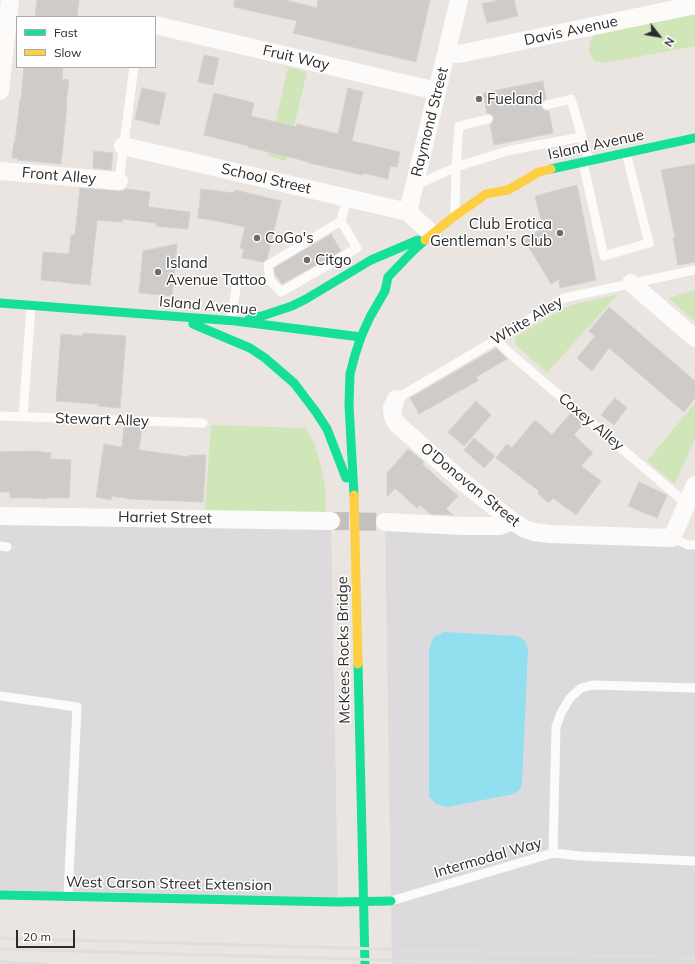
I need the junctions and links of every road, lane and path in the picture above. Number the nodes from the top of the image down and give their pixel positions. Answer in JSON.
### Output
{"nodes":[{"id":1,"x":10,"y":0,"type":"edge"},
{"id":2,"x":459,"y":0,"type":"edge"},
{"id":3,"x":695,"y":5,"type":"edge"},
{"id":4,"x":156,"y":25,"type":"edge"},
{"id":5,"x":447,"y":54,"type":"junction"},
{"id":6,"x":134,"y":68,"type":"edge"},
{"id":7,"x":0,"y":91,"type":"edge"},
{"id":8,"x":437,"y":91,"type":"junction"},
{"id":9,"x":547,"y":105,"type":"dead end"},
{"id":10,"x":488,"y":119,"type":"dead end"},
{"id":11,"x":582,"y":137,"type":"junction"},
{"id":12,"x":695,"y":138,"type":"edge"},
{"id":13,"x":123,"y":146,"type":"junction"},
{"id":14,"x":626,"y":153,"type":"junction"},
{"id":15,"x":586,"y":162,"type":"junction"},
{"id":16,"x":456,"y":167,"type":"junction"},
{"id":17,"x":0,"y":172,"type":"edge"},
{"id":18,"x":119,"y":181,"type":"joint"},
{"id":19,"x":414,"y":186,"type":"junction"},
{"id":20,"x":508,"y":190,"type":"junction"},
{"id":21,"x":347,"y":198,"type":"junction"},
{"id":22,"x":500,"y":200,"type":"dead end"},
{"id":23,"x":408,"y":212,"type":"junction"},
{"id":24,"x":455,"y":216,"type":"junction"},
{"id":25,"x":341,"y":221,"type":"junction"},
{"id":26,"x":432,"y":234,"type":"junction"},
{"id":27,"x":357,"y":248,"type":"junction"},
{"id":28,"x":371,"y":260,"type":"junction"},
{"id":29,"x":695,"y":270,"type":"edge"},
{"id":30,"x":270,"y":280,"type":"junction"},
{"id":31,"x":630,"y":283,"type":"junction"},
{"id":32,"x":0,"y":303,"type":"edge"},
{"id":33,"x":31,"y":306,"type":"junction"},
{"id":34,"x":177,"y":317,"type":"junction"},
{"id":35,"x":233,"y":321,"type":"junction"},
{"id":36,"x":361,"y":337,"type":"junction"},
{"id":37,"x":695,"y":338,"type":"edge"},
{"id":38,"x":496,"y":340,"type":"junction"},
{"id":39,"x":396,"y":399,"type":"joint"},
{"id":40,"x":0,"y":416,"type":"edge"},
{"id":41,"x":23,"y":417,"type":"junction"},
{"id":42,"x":203,"y":423,"type":"dead end"},
{"id":43,"x":695,"y":485,"type":"edge"},
{"id":44,"x":355,"y":502,"type":"junction"},
{"id":45,"x":687,"y":504,"type":"junction"},
{"id":46,"x":0,"y":516,"type":"edge"},
{"id":47,"x":331,"y":521,"type":"tunnel mouth"},
{"id":48,"x":512,"y":521,"type":"junction"},
{"id":49,"x":385,"y":522,"type":"tunnel mouth"},
{"id":50,"x":672,"y":538,"type":"junction"},
{"id":51,"x":695,"y":545,"type":"edge"},
{"id":52,"x":695,"y":688,"type":"edge"},
{"id":53,"x":0,"y":696,"type":"edge"},
{"id":54,"x":553,"y":853,"type":"junction"},
{"id":55,"x":695,"y":861,"type":"edge"},
{"id":56,"x":0,"y":895,"type":"edge"},
{"id":57,"x":68,"y":896,"type":"junction"},
{"id":58,"x":391,"y":901,"type":"joint"},
{"id":59,"x":338,"y":902,"type":"joint"},
{"id":60,"x":365,"y":964,"type":"edge"}],
"edges":[{"from":1,"to":7,"type":"street"},
{"from":2,"to":5,"type":"street","name":"Raymond Street"},
{"from":3,"to":5,"type":"street","name":"Davis Avenue"},
{"from":4,"to":8,"type":"street","name":"Fruit Way"},
{"from":5,"to":8,"type":"street","name":"Raymond Street"},
{"from":6,"to":13,"type":"lane"},
{"from":8,"to":19,"type":"street","name":"Raymond Street"},
{"from":9,"to":11,"type":"lane"},
{"from":10,"to":16,"type":"lane"},
{"from":11,"to":15,"type":"lane"},
{"from":11,"to":16,"type":"lane"},
{"from":12,"to":14,"type":"main road","name":"Island Avenue"},
{"from":13,"to":18,"type":"lane"},
{"from":13,"to":21,"type":"street","name":"School Street"},
{"from":14,"to":15,"type":"main road","name":"Island Avenue"},
{"from":14,"to":15,"type":"lane"},
{"from":15,"to":20,"type":"main road","name":"Island Avenue"},
{"from":16,"to":19,"type":"lane"},
{"from":16,"to":24,"type":"lane"},
{"from":17,"to":18,"type":"street","name":"Front Alley"},
{"from":19,"to":23,"type":"street","name":"Raymond Street"},
{"from":20,"to":22,"type":"main road","name":"Island Avenue"},
{"from":20,"to":24,"type":"main road","name":"Island Avenue"},
{"from":21,"to":23,"type":"street","name":"School Street"},
{"from":21,"to":25,"type":"lane"},
{"from":23,"to":26,"type":"street"},
{"from":24,"to":26,"type":"main road","name":"Island Avenue"},
{"from":25,"to":27,"type":"lane"},
{"from":25,"to":30,"type":"lane"},
{"from":26,"to":28,"type":"main road"},
{"from":26,"to":36,"type":"main road","name":"Island Avenue"},
{"from":27,"to":28,"type":"lane"},
{"from":27,"to":30,"type":"lane"},
{"from":28,"to":35,"type":"main road"},
{"from":29,"to":31,"type":"lane","name":"White Alley"},
{"from":30,"to":35,"type":"lane"},
{"from":31,"to":37,"type":"street"},
{"from":31,"to":38,"type":"lane","name":"White Alley"},
{"from":32,"to":33,"type":"main road","name":"Island Avenue"},
{"from":33,"to":34,"type":"main road","name":"Island Avenue"},
{"from":33,"to":41,"type":"lane"},
{"from":34,"to":35,"type":"main road","name":"Island Avenue"},
{"from":34,"to":44,"type":"main road"},
{"from":35,"to":36,"type":"main road","name":"Island Avenue"},
{"from":36,"to":44,"type":"main road","name":"McKees Rocks Bridge"},
{"from":38,"to":39,"type":"lane","name":"White Alley"},
{"from":38,"to":45,"type":"lane","name":"Coxey Alley"},
{"from":39,"to":48,"type":"street","name":"O'Donovan Street"},
{"from":40,"to":41,"type":"lane","name":"Stewart Alley"},
{"from":41,"to":42,"type":"lane","name":"Stewart Alley"},
{"from":43,"to":45,"type":"street"},
{"from":44,"to":60,"type":"main road","name":"McKees Rocks Bridge"},
{"from":45,"to":50,"type":"street"},
{"from":46,"to":47,"type":"street","name":"Harriet Street"},
{"from":48,"to":49,"type":"street"},
{"from":48,"to":50,"type":"street","name":"O'Donovan Street"},
{"from":50,"to":51,"type":"lane"},
{"from":52,"to":54,"type":"lane"},
{"from":53,"to":57,"type":"lane"},
{"from":54,"to":55,"type":"lane","name":"Intermodal Way"},
{"from":54,"to":58,"type":"lane","name":"Intermodal Way"},
{"from":56,"to":57,"type":"main road","name":"West Carson Street Extension"},
{"from":57,"to":59,"type":"main road","name":"West Carson Street Extension"},
{"from":58,"to":59,"type":"main road","name":"Intermodal Way"}]}
